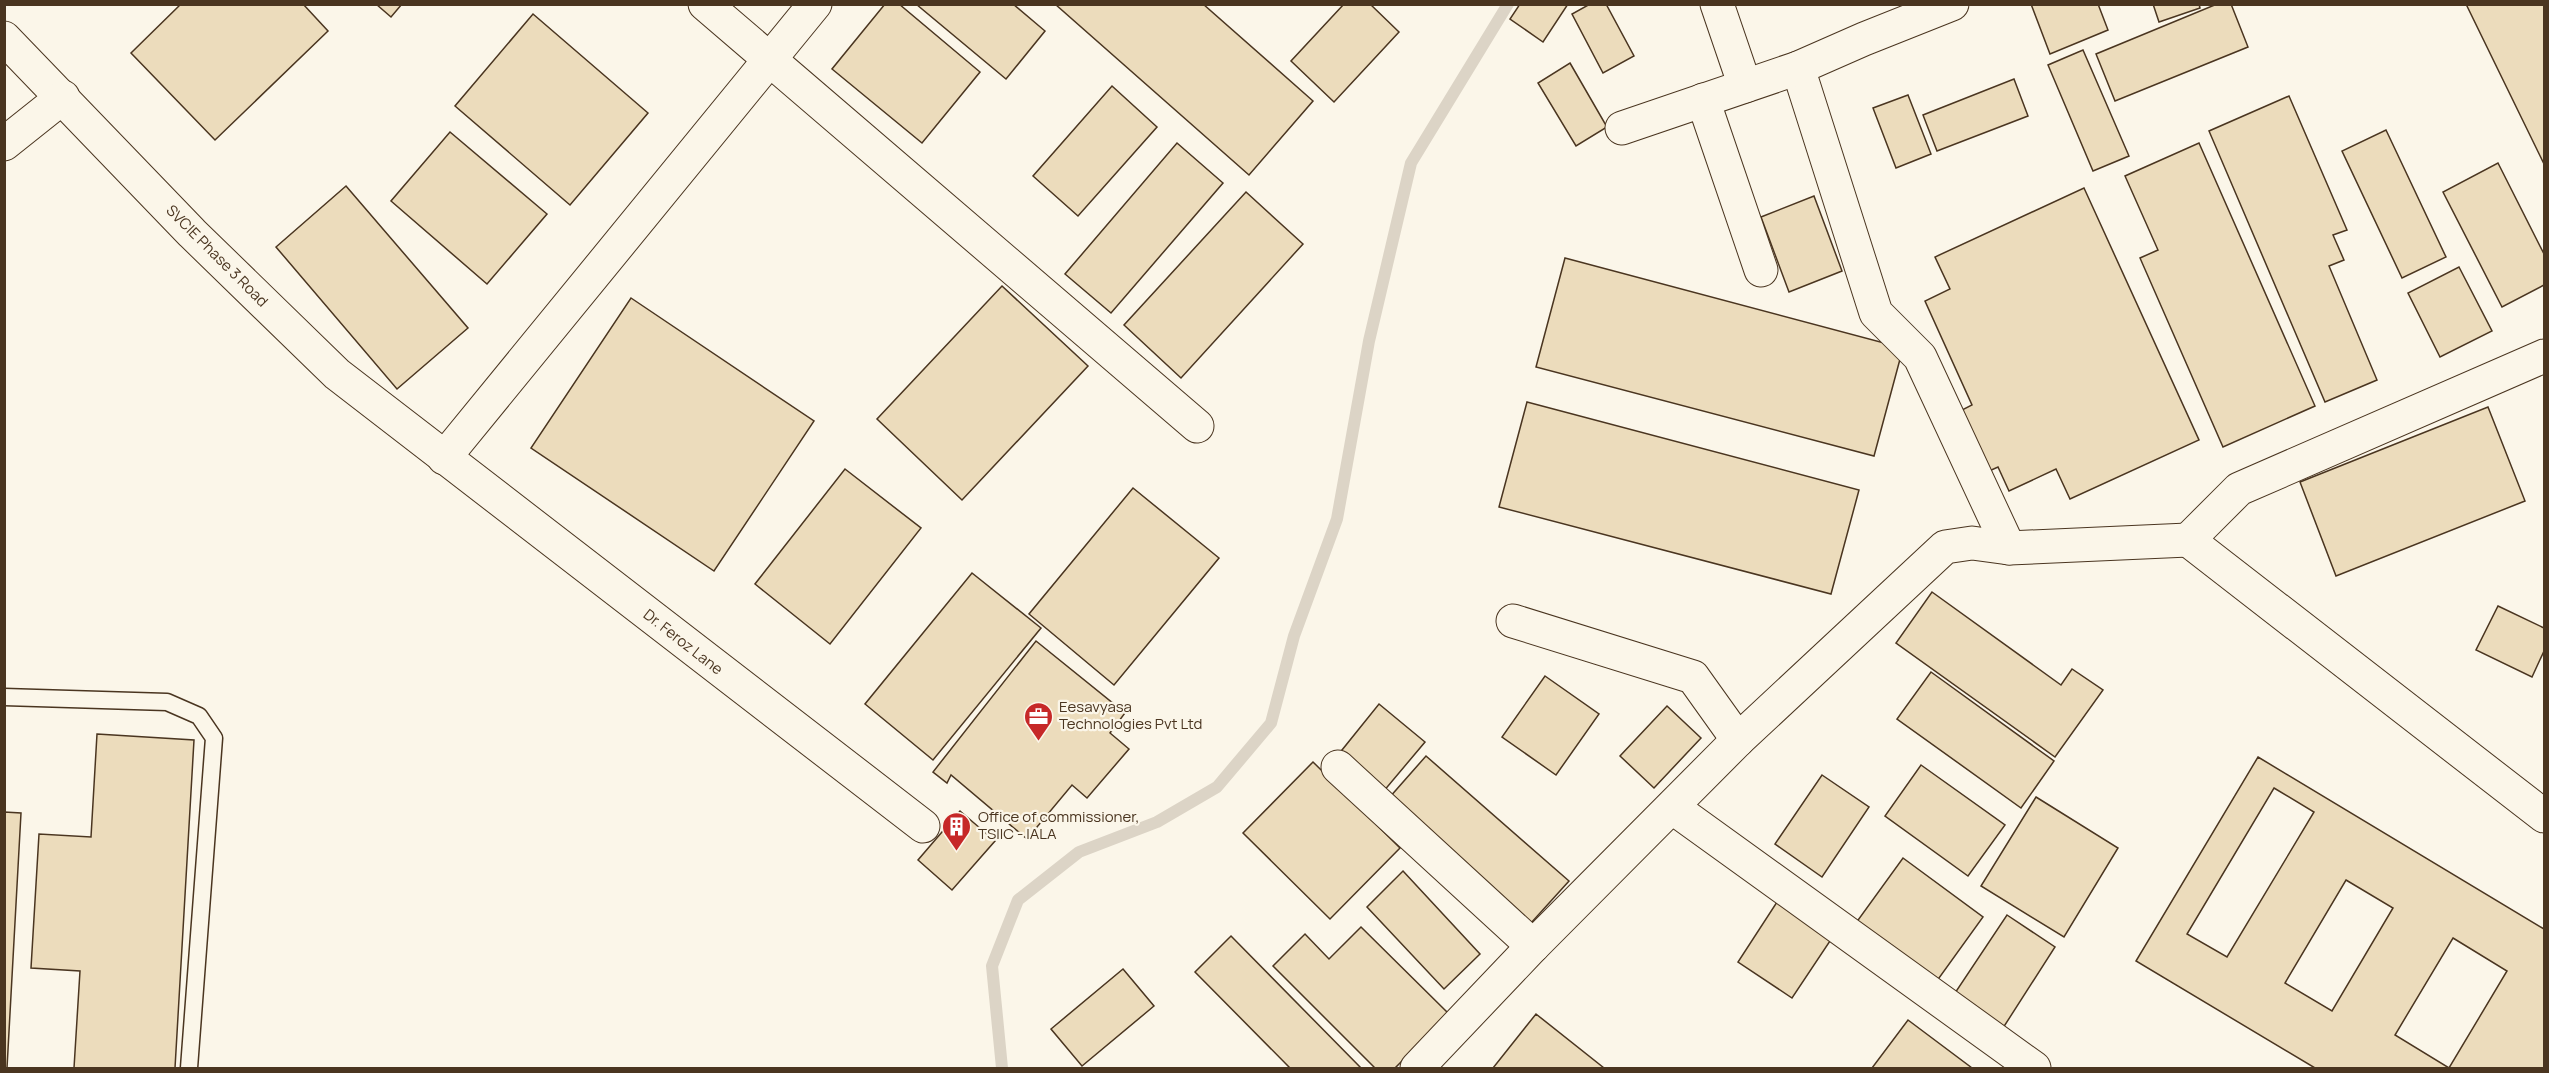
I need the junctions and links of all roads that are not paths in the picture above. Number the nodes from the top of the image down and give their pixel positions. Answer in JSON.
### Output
{"nodes":[{"id":1,"x":705,"y":4,"type":"edge"},
{"id":2,"x":815,"y":4,"type":"edge"},
{"id":3,"x":1717,"y":4,"type":"edge"},
{"id":4,"x":1952,"y":4,"type":"edge"},
{"id":5,"x":1885,"y":17,"type":"edge"},
{"id":6,"x":4,"y":38,"type":"edge"},
{"id":7,"x":769,"y":60,"type":"junction"},
{"id":8,"x":1798,"y":68,"type":"junction"},
{"id":9,"x":1745,"y":86,"type":"junction"},
{"id":10,"x":63,"y":96,"type":"junction"},
{"id":11,"x":1703,"y":100,"type":"junction"},
{"id":12,"x":1622,"y":128,"type":"dead end"},
{"id":13,"x":4,"y":144,"type":"edge"},
{"id":14,"x":1761,"y":270,"type":"dead end"},
{"id":15,"x":2544,"y":356,"type":"edge"},
{"id":16,"x":1197,"y":426,"type":"dead end"},
{"id":17,"x":444,"y":458,"type":"junction"},
{"id":18,"x":2188,"y":540,"type":"junction"},
{"id":19,"x":2009,"y":548,"type":"junction"},
{"id":20,"x":1513,"y":621,"type":"dead end"},
{"id":21,"x":4,"y":697,"type":"edge"},
{"id":22,"x":1738,"y":740,"type":"junction"},
{"id":23,"x":1338,"y":767,"type":"dead end"},
{"id":24,"x":1672,"y":807,"type":"junction"},
{"id":25,"x":2544,"y":816,"type":"edge"},
{"id":26,"x":923,"y":826,"type":"dead end"},
{"id":27,"x":1533,"y":946,"type":"junction"},
{"id":28,"x":189,"y":1068,"type":"edge"},
{"id":29,"x":1417,"y":1068,"type":"edge"},
{"id":30,"x":2034,"y":1068,"type":"edge"}],
"edges":[{"from":1,"to":7,"type":"street"},
{"from":2,"to":7,"type":"street"},
{"from":3,"to":9,"type":"street"},
{"from":4,"to":5,"type":"street"},
{"from":5,"to":8,"type":"street"},
{"from":6,"to":10,"type":"street","name":"SVCIE Phase 3 Road"},
{"from":7,"to":16,"type":"street"},
{"from":7,"to":17,"type":"street"},
{"from":8,"to":9,"type":"street"},
{"from":8,"to":19,"type":"street"},
{"from":9,"to":11,"type":"street"},
{"from":10,"to":13,"type":"street"},
{"from":10,"to":17,"type":"street","name":"SVCIE Phase 3 Road"},
{"from":11,"to":12,"type":"street"},
{"from":11,"to":14,"type":"street"},
{"from":15,"to":18,"type":"street"},
{"from":17,"to":26,"type":"street","name":"Dr. Feroz Lane"},
{"from":18,"to":19,"type":"street"},
{"from":18,"to":25,"type":"street"},
{"from":19,"to":22,"type":"street"},
{"from":20,"to":22,"type":"street"},
{"from":21,"to":28,"type":"lane"},
{"from":22,"to":24,"type":"street"},
{"from":23,"to":27,"type":"street"},
{"from":24,"to":27,"type":"street"},
{"from":24,"to":30,"type":"street"},
{"from":27,"to":29,"type":"street"}]}
